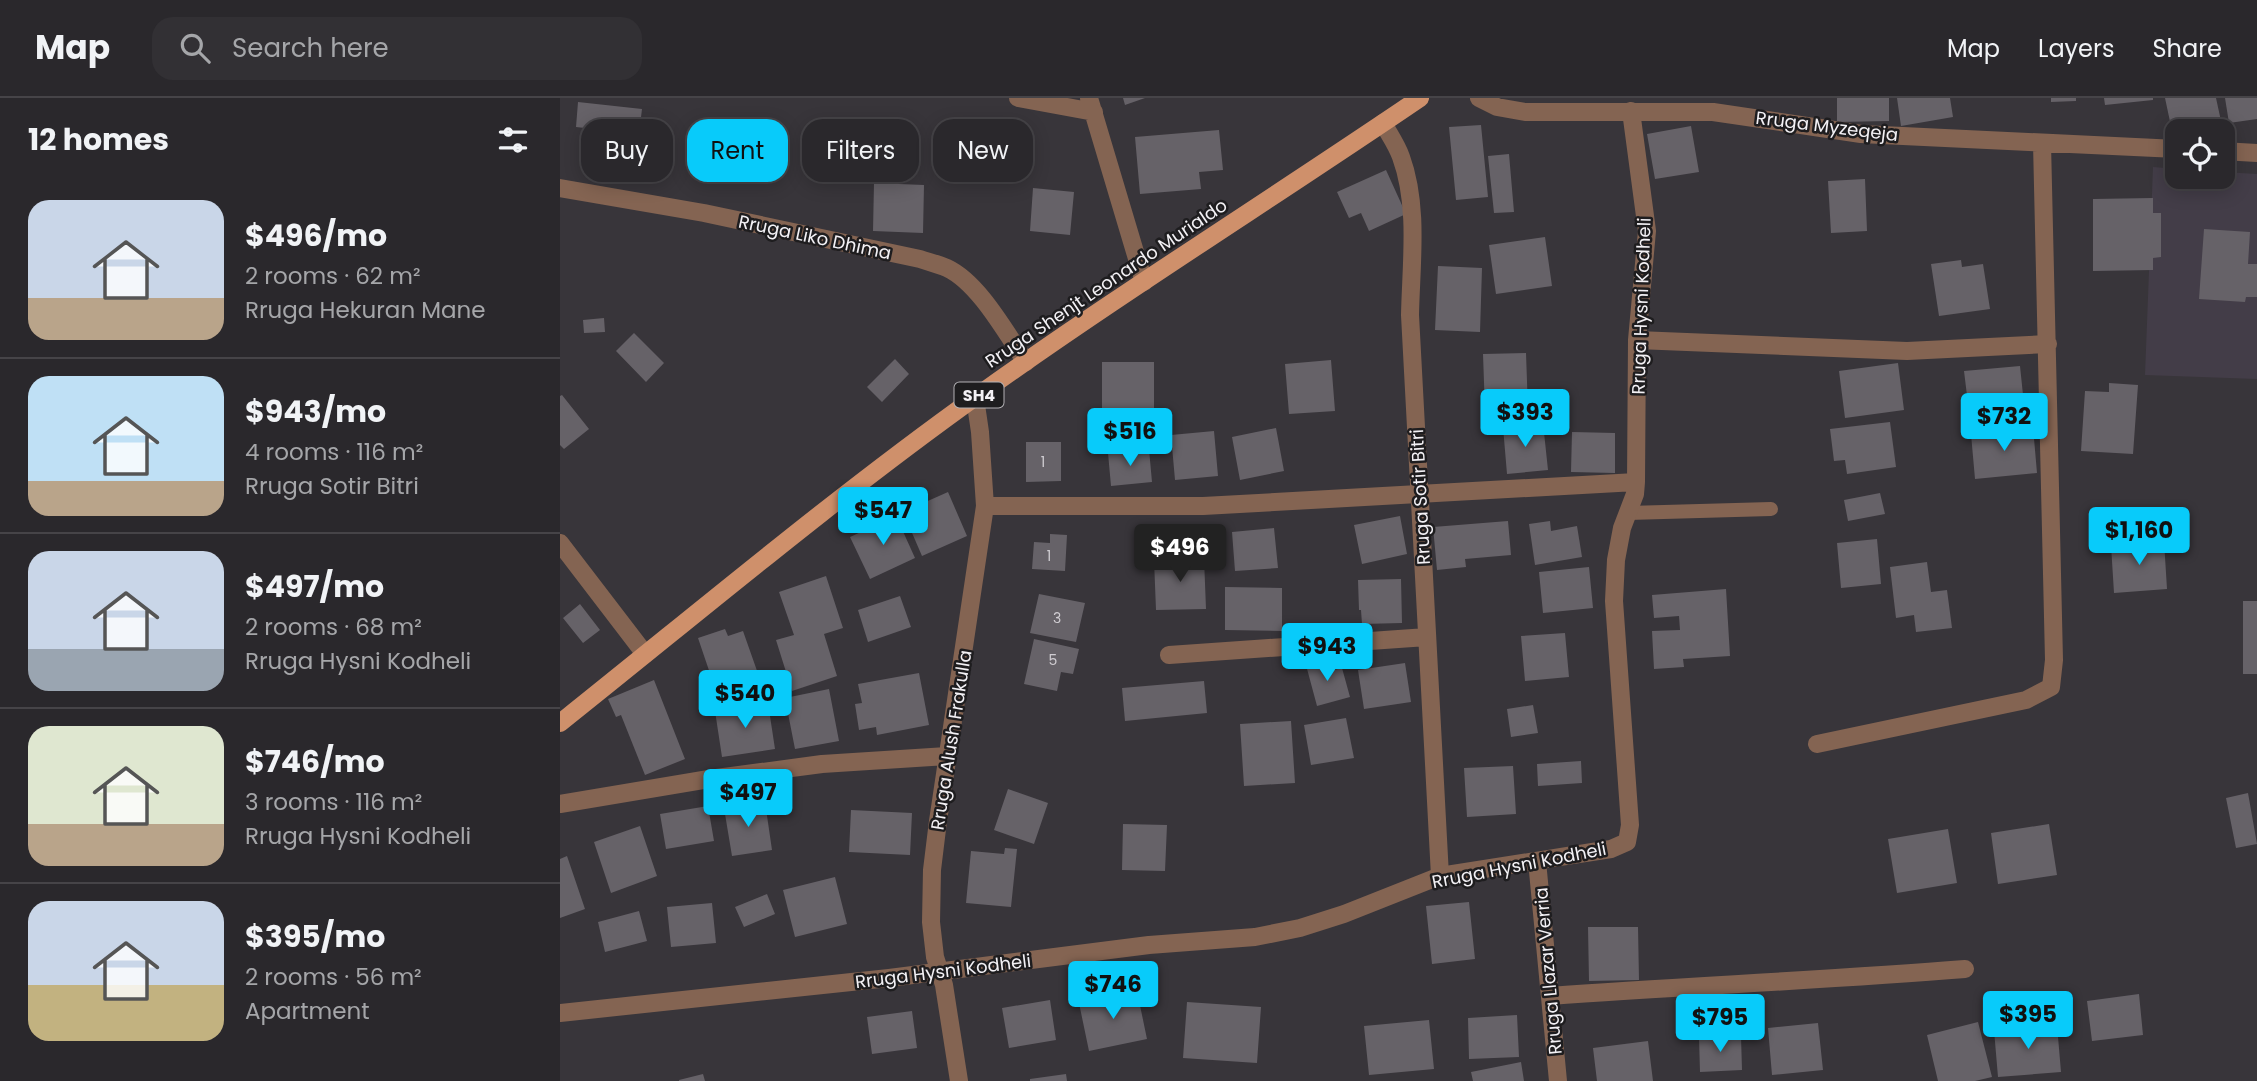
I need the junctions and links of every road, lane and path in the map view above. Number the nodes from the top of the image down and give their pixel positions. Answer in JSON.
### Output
{"nodes":[{"id":1,"x":1018,"y":98,"type":"edge"},
{"id":2,"x":1420,"y":98,"type":"edge"},
{"id":3,"x":1479,"y":98,"type":"edge"},
{"id":4,"x":1091,"y":105,"type":"edge"},
{"id":5,"x":1631,"y":111,"type":"junction"},
{"id":6,"x":1383,"y":123,"type":"junction"},
{"id":7,"x":2042,"y":143,"type":"junction"},
{"id":8,"x":2165,"y":148,"type":"edge"},
{"id":9,"x":2235,"y":152,"type":"edge"},
{"id":10,"x":2257,"y":153,"type":"edge"},
{"id":11,"x":560,"y":188,"type":"edge"},
{"id":12,"x":1144,"y":282,"type":"junction"},
{"id":13,"x":1637,"y":340,"type":"junction"},
{"id":14,"x":2048,"y":344,"type":"junction"},
{"id":15,"x":1026,"y":362,"type":"junction"},
{"id":16,"x":975,"y":398,"type":"junction"},
{"id":17,"x":1636,"y":482,"type":"junction"},
{"id":18,"x":1420,"y":496,"type":"junction"},
{"id":19,"x":985,"y":506,"type":"junction"},
{"id":20,"x":1771,"y":509,"type":"dead end"},
{"id":21,"x":1628,"y":513,"type":"junction"},
{"id":22,"x":560,"y":543,"type":"edge"},
{"id":23,"x":1427,"y":637,"type":"junction"},
{"id":24,"x":645,"y":654,"type":"junction"},
{"id":25,"x":1169,"y":655,"type":"dead end"},
{"id":26,"x":560,"y":723,"type":"edge"},
{"id":27,"x":1817,"y":744,"type":"dead end"},
{"id":28,"x":947,"y":756,"type":"junction"},
{"id":29,"x":560,"y":804,"type":"edge"},
{"id":30,"x":1538,"y":861,"type":"junction"},
{"id":31,"x":1440,"y":876,"type":"junction"},
{"id":32,"x":1965,"y":969,"type":"dead end"},
{"id":33,"x":940,"y":971,"type":"junction"},
{"id":34,"x":1550,"y":996,"type":"junction"},
{"id":35,"x":560,"y":1013,"type":"edge"},
{"id":36,"x":959,"y":1081,"type":"edge"},
{"id":37,"x":1558,"y":1081,"type":"edge"}],
"edges":[{"from":1,"to":4,"type":"street"},
{"from":2,"to":6,"type":"main road","name":"Rruga Shenjt Leonardo Murialdo","number":"SH4"},
{"from":3,"to":5,"type":"street","name":"Rruga Myzeqeja"},
{"from":4,"to":12,"type":"street"},
{"from":5,"to":7,"type":"street","name":"Rruga Myzeqeja"},
{"from":5,"to":13,"type":"street","name":"Rruga Hysni Kodheli"},
{"from":6,"to":12,"type":"main road","name":"Rruga Shenjt Leonardo Murialdo","number":"SH4"},
{"from":6,"to":18,"type":"street","name":"Rruga Sotir Bitri"},
{"from":7,"to":8,"type":"street","name":"Rruga Myzeqeja"},
{"from":7,"to":14,"type":"street"},
{"from":9,"to":10,"type":"street"},
{"from":11,"to":15,"type":"street","name":"Rruga Liko Dhima"},
{"from":12,"to":15,"type":"main road","name":"Rruga Shenjt Leonardo Murialdo","number":"SH4"},
{"from":13,"to":14,"type":"street"},
{"from":13,"to":17,"type":"street","name":"Rruga Hysni Kodheli"},
{"from":14,"to":27,"type":"street"},
{"from":15,"to":16,"type":"main road","name":"Rruga Shenjt Leonardo Murialdo","number":"SH4"},
{"from":16,"to":19,"type":"street","name":"Rruga Alush Frakulla"},
{"from":16,"to":24,"type":"main road","name":"Rruga Shenjt Leonardo Murialdo","number":"SH4"},
{"from":17,"to":18,"type":"street"},
{"from":17,"to":21,"type":"street","name":"Rruga Hysni Kodheli"},
{"from":18,"to":19,"type":"street"},
{"from":18,"to":23,"type":"street","name":"Rruga Sotir Bitri"},
{"from":19,"to":28,"type":"street","name":"Rruga Alush Frakulla"},
{"from":20,"to":21,"type":"lane"},
{"from":21,"to":30,"type":"street","name":"Rruga Hysni Kodheli"},
{"from":22,"to":24,"type":"street"},
{"from":23,"to":25,"type":"street"},
{"from":23,"to":31,"type":"street","name":"Rruga Sotir Bitri"},
{"from":24,"to":26,"type":"main road","name":"Rruga Shenjt Leonardo Murialdo","number":"SH4"},
{"from":28,"to":29,"type":"street"},
{"from":28,"to":33,"type":"street","name":"Rruga Alush Frakulla"},
{"from":30,"to":31,"type":"street","name":"Rruga Hysni Kodheli"},
{"from":30,"to":34,"type":"street","name":"Rruga Llazar Verria"},
{"from":31,"to":33,"type":"street","name":"Rruga Hysni Kodheli"},
{"from":32,"to":34,"type":"street"},
{"from":33,"to":35,"type":"street","name":"Rruga Hysni Kodheli"},
{"from":33,"to":36,"type":"street","name":"Rruga Alush Frakulla"},
{"from":34,"to":37,"type":"street","name":"Rruga Llazar Verria"}]}
